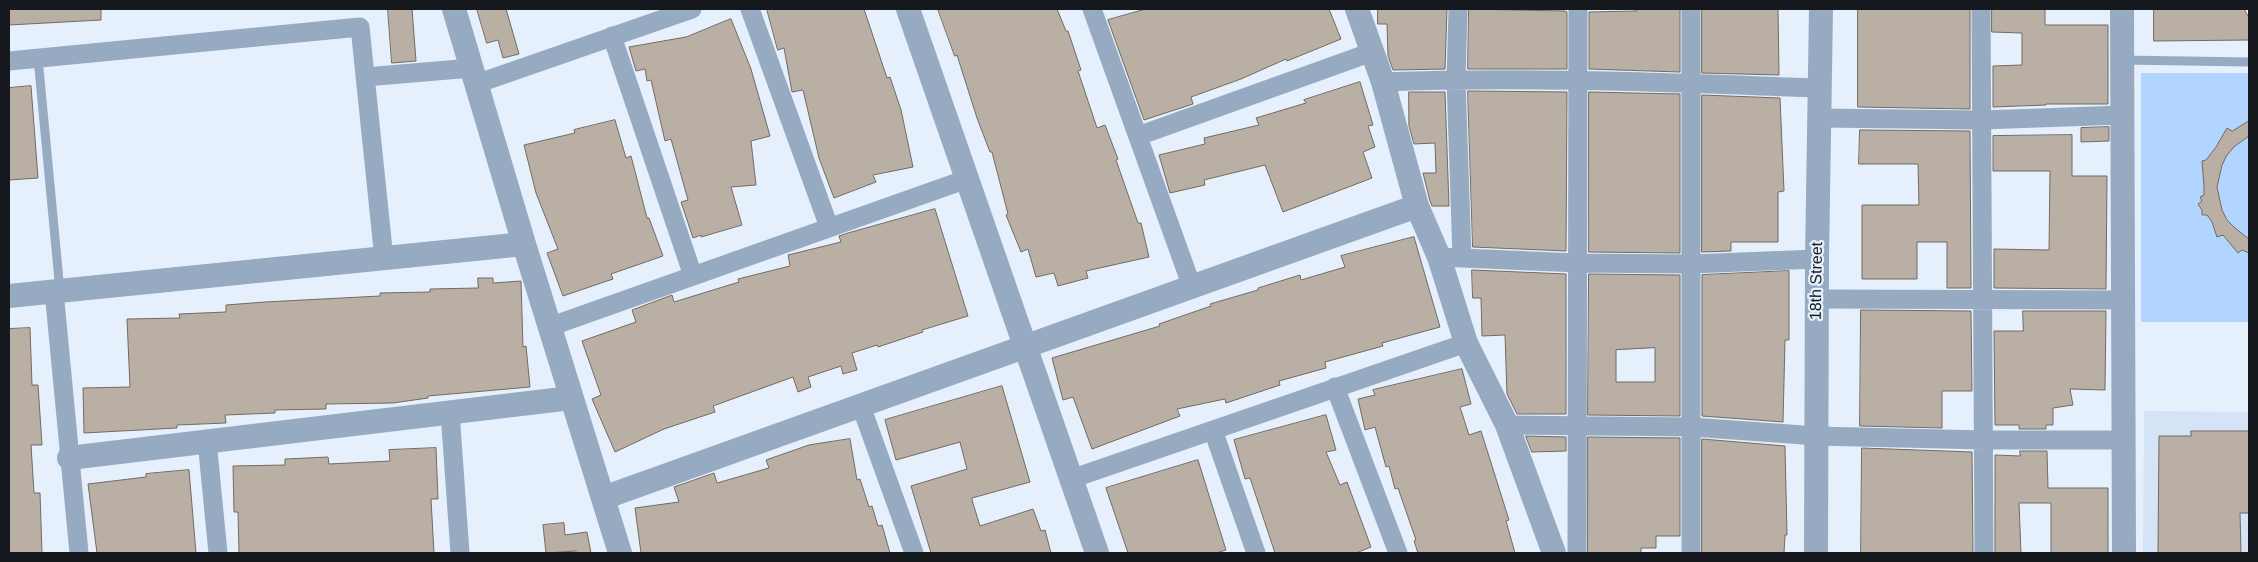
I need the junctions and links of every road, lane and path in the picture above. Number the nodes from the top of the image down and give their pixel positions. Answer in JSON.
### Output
{"nodes":[{"id":1,"x":454,"y":9,"type":"edge"},
{"id":2,"x":692,"y":9,"type":"edge"},
{"id":3,"x":750,"y":9,"type":"edge"},
{"id":4,"x":908,"y":9,"type":"edge"},
{"id":5,"x":1092,"y":9,"type":"edge"},
{"id":6,"x":1356,"y":9,"type":"edge"},
{"id":7,"x":1458,"y":9,"type":"edge"},
{"id":8,"x":1578,"y":9,"type":"edge"},
{"id":9,"x":1691,"y":9,"type":"edge"},
{"id":10,"x":1821,"y":9,"type":"edge"},
{"id":11,"x":1981,"y":9,"type":"edge"},
{"id":12,"x":2122,"y":9,"type":"edge"},
{"id":13,"x":612,"y":36,"type":"junction"},
{"id":14,"x":1372,"y":52,"type":"junction"},
{"id":15,"x":38,"y":58,"type":"junction"},
{"id":16,"x":2122,"y":60,"type":"junction"},
{"id":17,"x":9,"y":61,"type":"edge"},
{"id":18,"x":2249,"y":62,"type":"edge"},
{"id":19,"x":474,"y":76,"type":"junction"},
{"id":20,"x":365,"y":77,"type":"junction"},
{"id":21,"x":1456,"y":79,"type":"junction"},
{"id":22,"x":1578,"y":79,"type":"junction"},
{"id":23,"x":1383,"y":82,"type":"junction"},
{"id":24,"x":1692,"y":84,"type":"junction"},
{"id":25,"x":1820,"y":88,"type":"junction"},
{"id":26,"x":2122,"y":115,"type":"junction"},
{"id":27,"x":1820,"y":118,"type":"junction"},
{"id":28,"x":1982,"y":120,"type":"junction"},
{"id":29,"x":1138,"y":136,"type":"junction"},
{"id":30,"x":967,"y":178,"type":"junction"},
{"id":31,"x":1417,"y":206,"type":"junction"},
{"id":32,"x":829,"y":228,"type":"junction"},
{"id":33,"x":524,"y":244,"type":"junction"},
{"id":34,"x":384,"y":258,"type":"junction"},
{"id":35,"x":1450,"y":258,"type":"junction"},
{"id":36,"x":1817,"y":259,"type":"junction"},
{"id":37,"x":1578,"y":263,"type":"junction"},
{"id":38,"x":1691,"y":264,"type":"junction"},
{"id":39,"x":693,"y":276,"type":"junction"},
{"id":40,"x":1192,"y":287,"type":"junction"},
{"id":41,"x":57,"y":291,"type":"junction"},
{"id":42,"x":9,"y":296,"type":"edge"},
{"id":43,"x":1816,"y":299,"type":"junction"},
{"id":44,"x":2123,"y":300,"type":"junction"},
{"id":45,"x":1984,"y":301,"type":"junction"},
{"id":46,"x":549,"y":327,"type":"junction"},
{"id":47,"x":1466,"y":343,"type":"junction"},
{"id":48,"x":1025,"y":347,"type":"junction"},
{"id":49,"x":1335,"y":387,"type":"junction"},
{"id":50,"x":572,"y":398,"type":"junction"},
{"id":51,"x":861,"y":406,"type":"junction"},
{"id":52,"x":450,"y":412,"type":"junction"},
{"id":53,"x":1507,"y":425,"type":"junction"},
{"id":54,"x":1578,"y":426,"type":"junction"},
{"id":55,"x":1692,"y":427,"type":"junction"},
{"id":56,"x":1213,"y":430,"type":"junction"},
{"id":57,"x":1816,"y":436,"type":"junction"},
{"id":58,"x":1984,"y":440,"type":"junction"},
{"id":59,"x":2124,"y":440,"type":"junction"},
{"id":60,"x":207,"y":441,"type":"junction"},
{"id":61,"x":70,"y":458,"type":"junction"},
{"id":62,"x":1071,"y":480,"type":"junction"},
{"id":63,"x":603,"y":498,"type":"junction"},
{"id":64,"x":78,"y":553,"type":"edge"},
{"id":65,"x":218,"y":553,"type":"edge"},
{"id":66,"x":460,"y":553,"type":"edge"},
{"id":67,"x":620,"y":553,"type":"edge"},
{"id":68,"x":914,"y":553,"type":"edge"},
{"id":69,"x":1097,"y":553,"type":"edge"},
{"id":70,"x":1256,"y":553,"type":"edge"},
{"id":71,"x":1398,"y":553,"type":"edge"},
{"id":72,"x":1554,"y":553,"type":"edge"},
{"id":73,"x":1577,"y":553,"type":"edge"},
{"id":74,"x":1691,"y":553,"type":"edge"},
{"id":75,"x":1816,"y":553,"type":"edge"},
{"id":76,"x":1984,"y":553,"type":"edge"},
{"id":77,"x":2124,"y":553,"type":"edge"}],
"edges":[{"from":1,"to":19,"type":"street"},
{"from":2,"to":13,"type":"street"},
{"from":3,"to":32,"type":"street"},
{"from":4,"to":30,"type":"street"},
{"from":5,"to":29,"type":"street"},
{"from":6,"to":14,"type":"street"},
{"from":7,"to":21,"type":"street"},
{"from":8,"to":22,"type":"street"},
{"from":9,"to":24,"type":"street"},
{"from":10,"to":25,"type":"street","name":"18th Street"},
{"from":11,"to":28,"type":"street"},
{"from":12,"to":16,"type":"street"},
{"from":13,"to":19,"type":"street"},
{"from":13,"to":39,"type":"street"},
{"from":14,"to":23,"type":"street"},
{"from":14,"to":29,"type":"street"},
{"from":15,"to":17,"type":"street"},
{"from":15,"to":20,"type":"street"},
{"from":15,"to":41,"type":"lane"},
{"from":16,"to":18,"type":"lane"},
{"from":16,"to":26,"type":"street"},
{"from":19,"to":20,"type":"street"},
{"from":19,"to":33,"type":"street"},
{"from":20,"to":34,"type":"street"},
{"from":21,"to":22,"type":"street"},
{"from":21,"to":23,"type":"street"},
{"from":21,"to":35,"type":"street"},
{"from":22,"to":24,"type":"street"},
{"from":22,"to":37,"type":"street"},
{"from":23,"to":31,"type":"street"},
{"from":24,"to":25,"type":"street"},
{"from":24,"to":38,"type":"street"},
{"from":25,"to":27,"type":"street","name":"18th Street"},
{"from":26,"to":28,"type":"street"},
{"from":26,"to":44,"type":"street"},
{"from":27,"to":28,"type":"street"},
{"from":27,"to":36,"type":"street","name":"18th Street"},
{"from":28,"to":45,"type":"street"},
{"from":29,"to":40,"type":"street"},
{"from":30,"to":32,"type":"street"},
{"from":30,"to":48,"type":"street"},
{"from":31,"to":35,"type":"street"},
{"from":31,"to":40,"type":"street"},
{"from":32,"to":39,"type":"street"},
{"from":33,"to":34,"type":"street"},
{"from":33,"to":46,"type":"street"},
{"from":34,"to":41,"type":"street"},
{"from":35,"to":37,"type":"street"},
{"from":35,"to":47,"type":"street"},
{"from":36,"to":38,"type":"street"},
{"from":36,"to":43,"type":"street","name":"18th Street"},
{"from":37,"to":38,"type":"street"},
{"from":37,"to":54,"type":"street"},
{"from":38,"to":55,"type":"street"},
{"from":39,"to":46,"type":"street"},
{"from":40,"to":48,"type":"street"},
{"from":41,"to":42,"type":"street"},
{"from":41,"to":61,"type":"street"},
{"from":43,"to":45,"type":"street"},
{"from":43,"to":57,"type":"street","name":"18th Street"},
{"from":44,"to":45,"type":"street"},
{"from":44,"to":59,"type":"street"},
{"from":45,"to":58,"type":"street"},
{"from":46,"to":50,"type":"street"},
{"from":47,"to":49,"type":"street"},
{"from":47,"to":53,"type":"street"},
{"from":48,"to":51,"type":"street"},
{"from":48,"to":62,"type":"street"},
{"from":49,"to":56,"type":"street"},
{"from":49,"to":71,"type":"street"},
{"from":50,"to":52,"type":"street"},
{"from":50,"to":63,"type":"street"},
{"from":51,"to":63,"type":"street"},
{"from":51,"to":68,"type":"street"},
{"from":52,"to":60,"type":"street"},
{"from":52,"to":66,"type":"street"},
{"from":53,"to":54,"type":"street"},
{"from":53,"to":72,"type":"street"},
{"from":54,"to":55,"type":"street"},
{"from":54,"to":73,"type":"street"},
{"from":55,"to":57,"type":"street"},
{"from":55,"to":74,"type":"street"},
{"from":56,"to":62,"type":"street"},
{"from":56,"to":70,"type":"street"},
{"from":57,"to":58,"type":"street"},
{"from":57,"to":75,"type":"street","name":"18th Street"},
{"from":58,"to":59,"type":"street"},
{"from":58,"to":76,"type":"street"},
{"from":59,"to":77,"type":"street"},
{"from":60,"to":61,"type":"street"},
{"from":60,"to":65,"type":"street"},
{"from":61,"to":64,"type":"street"},
{"from":62,"to":69,"type":"street"},
{"from":63,"to":67,"type":"street"}]}
